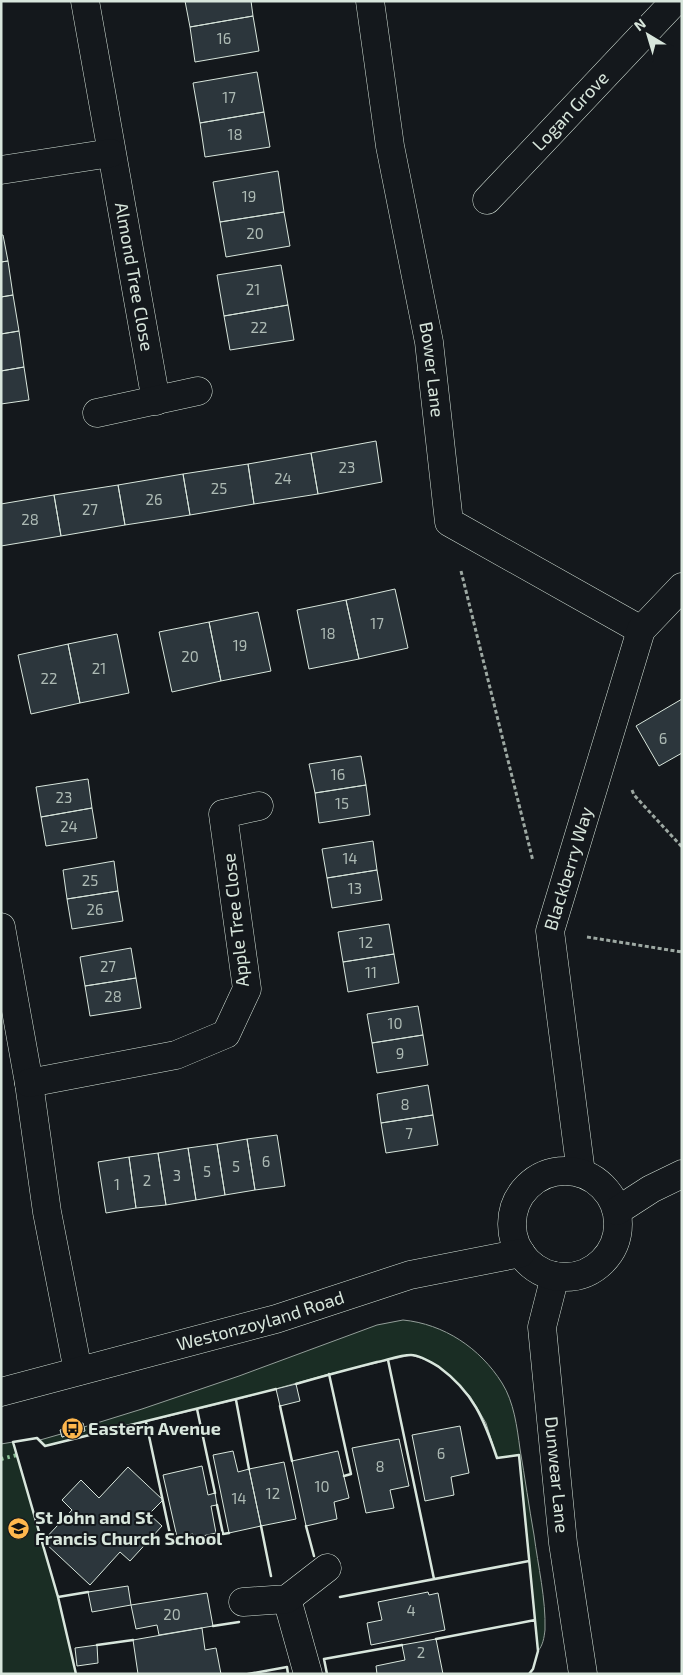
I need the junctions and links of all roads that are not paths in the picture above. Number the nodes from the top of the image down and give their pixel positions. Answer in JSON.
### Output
{"nodes":[{"id":1,"x":85,"y":1,"type":"edge"},
{"id":2,"x":370,"y":1,"type":"edge"},
{"id":3,"x":675,"y":1,"type":"edge"},
{"id":4,"x":110,"y":153,"type":"junction"},
{"id":5,"x":1,"y":170,"type":"edge"},
{"id":6,"x":487,"y":200,"type":"dead end"},
{"id":7,"x":198,"y":391,"type":"dead end"},
{"id":8,"x":156,"y":401,"type":"junction"},
{"id":9,"x":96,"y":413,"type":"dead end"},
{"id":10,"x":682,"y":586,"type":"edge"},
{"id":11,"x":642,"y":630,"type":"junction"},
{"id":12,"x":259,"y":806,"type":"dead end"},
{"id":13,"x":1,"y":927,"type":"edge"},
{"id":14,"x":28,"y":1083,"type":"junction"},
{"id":15,"x":581,"y":1173,"type":"junction"},
{"id":16,"x":682,"y":1174,"type":"edge"},
{"id":17,"x":617,"y":1211,"type":"junction"},
{"id":18,"x":521,"y":1253,"type":"junction"},
{"id":19,"x":556,"y":1276,"type":"junction"},
{"id":20,"x":78,"y":1371,"type":"junction"},
{"id":21,"x":1,"y":1392,"type":"edge"},
{"id":22,"x":327,"y":1568,"type":"dead end"},
{"id":23,"x":287,"y":1599,"type":"junction"},
{"id":24,"x":243,"y":1602,"type":"dead end"},
{"id":25,"x":308,"y":1674,"type":"edge"},
{"id":26,"x":583,"y":1674,"type":"edge"}],
"edges":[{"from":1,"to":4,"type":"street","name":"Almond Tree Close"},
{"from":2,"to":11,"type":"street","name":"Bower Lane"},
{"from":3,"to":6,"type":"street","name":"Logan Grove"},
{"from":4,"to":5,"type":"street"},
{"from":4,"to":8,"type":"street","name":"Almond Tree Close"},
{"from":7,"to":8,"type":"street"},
{"from":8,"to":9,"type":"street"},
{"from":10,"to":11,"type":"street","name":"Blackberry Way"},
{"from":11,"to":15,"type":"street","name":"Blackberry Way"},
{"from":12,"to":14,"type":"street","name":"Apple Tree Close"},
{"from":13,"to":14,"type":"street"},
{"from":14,"to":20,"type":"street"},
{"from":15,"to":17,"type":"street"},
{"from":15,"to":18,"type":"street"},
{"from":16,"to":17,"type":"street"},
{"from":17,"to":19,"type":"street"},
{"from":18,"to":19,"type":"street"},
{"from":18,"to":20,"type":"street","name":"Westonzoyland Road"},
{"from":19,"to":26,"type":"street","name":"Dunwear Lane"},
{"from":20,"to":21,"type":"street","name":"Westonzoyland Road"},
{"from":22,"to":23,"type":"street"},
{"from":23,"to":24,"type":"street"},
{"from":23,"to":25,"type":"street"}]}
